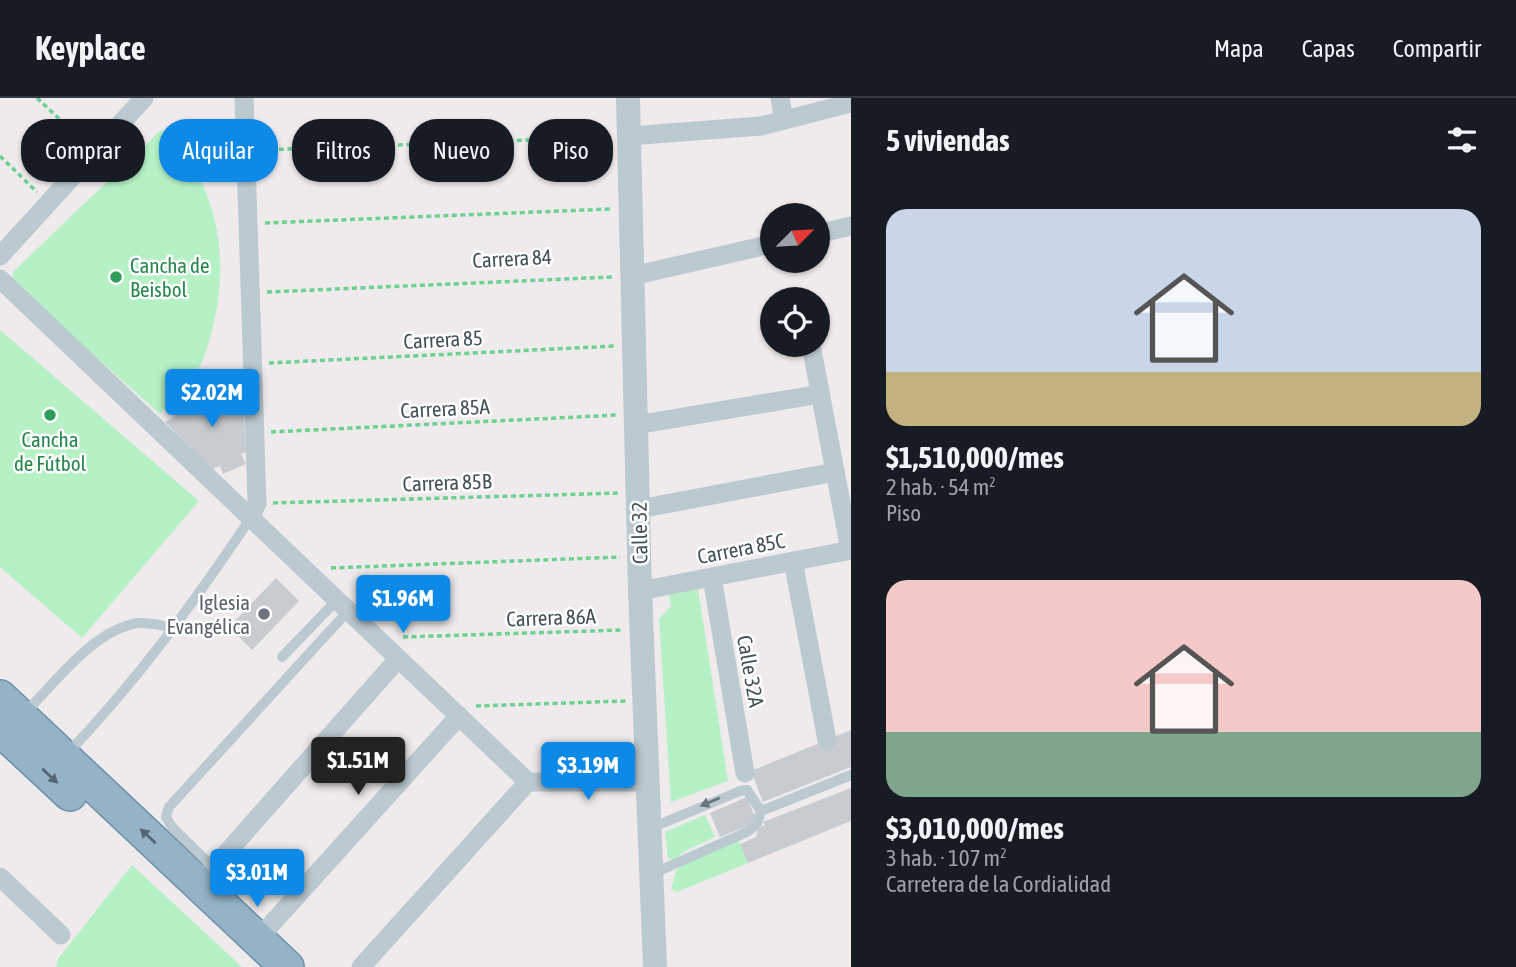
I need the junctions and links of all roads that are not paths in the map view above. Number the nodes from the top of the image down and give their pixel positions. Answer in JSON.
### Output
{"nodes":[{"id":1,"x":144,"y":98,"type":"edge"},
{"id":2,"x":244,"y":98,"type":"edge"},
{"id":3,"x":628,"y":98,"type":"edge"},
{"id":4,"x":780,"y":98,"type":"edge"},
{"id":5,"x":851,"y":103,"type":"edge"},
{"id":6,"x":784,"y":120,"type":"junction"},
{"id":7,"x":629,"y":136,"type":"junction"},
{"id":8,"x":851,"y":226,"type":"edge"},
{"id":9,"x":830,"y":231,"type":"edge"},
{"id":10,"x":760,"y":247,"type":"edge"},
{"id":11,"x":0,"y":256,"type":"edge"},
{"id":12,"x":632,"y":276,"type":"junction"},
{"id":13,"x":0,"y":279,"type":"edge"},
{"id":14,"x":813,"y":357,"type":"edge"},
{"id":15,"x":821,"y":394,"type":"junction"},
{"id":16,"x":636,"y":420,"type":"junction"},
{"id":17,"x":835,"y":472,"type":"junction"},
{"id":18,"x":638,"y":501,"type":"junction"},
{"id":19,"x":253,"y":511,"type":"junction"},
{"id":20,"x":850,"y":550,"type":"edge"},
{"id":21,"x":793,"y":561,"type":"junction"},
{"id":22,"x":712,"y":577,"type":"junction"},
{"id":23,"x":640,"y":591,"type":"junction"},
{"id":24,"x":342,"y":606,"type":"junction"},
{"id":25,"x":176,"y":628,"type":"junction"},
{"id":26,"x":282,"y":657,"type":"dead end"},
{"id":27,"x":398,"y":659,"type":"junction"},
{"id":28,"x":454,"y":711,"type":"junction"},
{"id":29,"x":7,"y":714,"type":"edge"},
{"id":30,"x":827,"y":740,"type":"dead end"},
{"id":31,"x":64,"y":757,"type":"junction"},
{"id":32,"x":745,"y":773,"type":"dead end"},
{"id":33,"x":851,"y":775,"type":"edge"},
{"id":34,"x":528,"y":782,"type":"junction"},
{"id":35,"x":649,"y":782,"type":"junction"},
{"id":36,"x":761,"y":811,"type":"junction"},
{"id":37,"x":650,"y":828,"type":"junction"},
{"id":38,"x":653,"y":874,"type":"junction"},
{"id":39,"x":206,"y":875,"type":"junction"},
{"id":40,"x":0,"y":877,"type":"edge"},
{"id":41,"x":61,"y":935,"type":"dead end"},
{"id":42,"x":256,"y":953,"type":"edge"},
{"id":43,"x":287,"y":967,"type":"edge"},
{"id":44,"x":361,"y":967,"type":"edge"},
{"id":45,"x":655,"y":967,"type":"edge"}],
"edges":[{"from":1,"to":11,"type":"street"},
{"from":2,"to":19,"type":"street"},
{"from":3,"to":7,"type":"street","name":"Calle 32"},
{"from":4,"to":6,"type":"street"},
{"from":5,"to":6,"type":"street"},
{"from":6,"to":7,"type":"street"},
{"from":7,"to":12,"type":"street","name":"Calle 32"},
{"from":8,"to":9,"type":"street"},
{"from":10,"to":12,"type":"street"},
{"from":12,"to":16,"type":"street","name":"Calle 32"},
{"from":13,"to":19,"type":"street"},
{"from":14,"to":15,"type":"street"},
{"from":15,"to":16,"type":"street"},
{"from":15,"to":17,"type":"street"},
{"from":16,"to":18,"type":"street","name":"Calle 32"},
{"from":17,"to":18,"type":"street"},
{"from":17,"to":20,"type":"street"},
{"from":18,"to":23,"type":"street","name":"Calle 32"},
{"from":19,"to":24,"type":"street"},
{"from":19,"to":25,"type":"lane"},
{"from":20,"to":21,"type":"street","name":"Carrera 85C"},
{"from":21,"to":22,"type":"street","name":"Carrera 85C"},
{"from":21,"to":30,"type":"street"},
{"from":22,"to":23,"type":"street","name":"Carrera 85C"},
{"from":22,"to":32,"type":"street","name":"Calle 32A"},
{"from":23,"to":35,"type":"street","name":"Calle 32"},
{"from":24,"to":26,"type":"lane"},
{"from":24,"to":27,"type":"street"},
{"from":24,"to":39,"type":"lane"},
{"from":25,"to":29,"type":"lane"},
{"from":25,"to":31,"type":"lane"},
{"from":27,"to":28,"type":"street"},
{"from":27,"to":39,"type":"street"},
{"from":28,"to":34,"type":"street"},
{"from":28,"to":42,"type":"street"},
{"from":29,"to":31,"type":"highway"},
{"from":29,"to":42,"type":"highway","one_way":true},
{"from":39,"to":31,"type":"highway","one_way":true},
{"from":33,"to":36,"type":"lane"},
{"from":34,"to":35,"type":"street"},
{"from":34,"to":44,"type":"street"},
{"from":35,"to":37,"type":"street","name":"Calle 32"},
{"from":36,"to":37,"type":"lane","one_way":true},
{"from":36,"to":38,"type":"lane"},
{"from":37,"to":38,"type":"street","name":"Calle 32"},
{"from":38,"to":45,"type":"street","name":"Calle 32"},
{"from":39,"to":42,"type":"highway"},
{"from":40,"to":41,"type":"street"},
{"from":42,"to":43,"type":"highway"}]}
